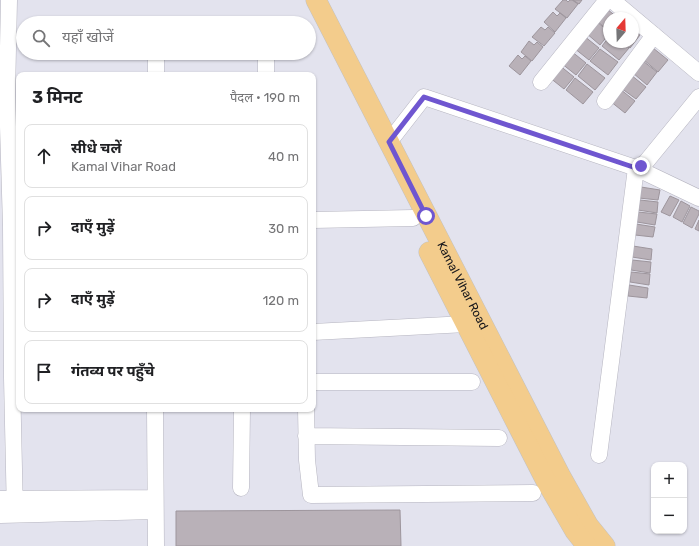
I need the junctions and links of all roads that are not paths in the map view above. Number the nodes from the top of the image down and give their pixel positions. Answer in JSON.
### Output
{"nodes":[{"id":1,"x":5,"y":0,"type":"edge"},
{"id":2,"x":9,"y":0,"type":"edge"},
{"id":3,"x":301,"y":0,"type":"edge"},
{"id":4,"x":316,"y":0,"type":"edge"},
{"id":5,"x":607,"y":0,"type":"edge"},
{"id":6,"x":612,"y":0,"type":"edge"},
{"id":7,"x":0,"y":2,"type":"edge"},
{"id":8,"x":309,"y":16,"type":"edge"},
{"id":9,"x":316,"y":29,"type":"edge"},
{"id":10,"x":654,"y":35,"type":"junction"},
{"id":11,"x":156,"y":60,"type":"edge"},
{"id":12,"x":266,"y":60,"type":"edge"},
{"id":13,"x":156,"y":72,"type":"edge"},
{"id":14,"x":266,"y":72,"type":"edge"},
{"id":15,"x":699,"y":72,"type":"edge"},
{"id":16,"x":541,"y":82,"type":"dead end"},
{"id":17,"x":699,"y":97,"type":"edge"},
{"id":18,"x":605,"y":101,"type":"dead end"},
{"id":19,"x":389,"y":142,"type":"junction"},
{"id":20,"x":636,"y":168,"type":"junction"},
{"id":21,"x":699,"y":198,"type":"edge"},
{"id":22,"x":412,"y":218,"type":"junction"},
{"id":23,"x":316,"y":220,"type":"edge"},
{"id":24,"x":10,"y":226,"type":"edge"},
{"id":25,"x":466,"y":324,"type":"junction"},
{"id":26,"x":316,"y":332,"type":"edge"},
{"id":27,"x":6,"y":362,"type":"edge"},
{"id":28,"x":316,"y":382,"type":"edge"},
{"id":29,"x":472,"y":382,"type":"dead end"},
{"id":30,"x":155,"y":412,"type":"edge"},
{"id":31,"x":242,"y":412,"type":"edge"},
{"id":32,"x":306,"y":412,"type":"edge"},
{"id":33,"x":306,"y":436,"type":"junction"},
{"id":34,"x":499,"y":438,"type":"dead end"},
{"id":35,"x":599,"y":455,"type":"dead end"},
{"id":36,"x":241,"y":488,"type":"dead end"},
{"id":37,"x":534,"y":493,"type":"dead end"},
{"id":38,"x":155,"y":504,"type":"junction"},
{"id":39,"x":5,"y":509,"type":"edge"},
{"id":40,"x":596,"y":544,"type":"edge"},
{"id":41,"x":156,"y":546,"type":"edge"}],
"edges":[{"from":1,"to":7,"type":"street"},
{"from":2,"to":24,"type":"street"},
{"from":3,"to":8,"type":"main road","name":"Kamal Vihar Road"},
{"from":4,"to":19,"type":"main road","name":"Kamal Vihar Road"},
{"from":5,"to":16,"type":"street"},
{"from":6,"to":10,"type":"street"},
{"from":9,"to":22,"type":"main road","name":"Kamal Vihar Road"},
{"from":10,"to":15,"type":"street"},
{"from":10,"to":18,"type":"street"},
{"from":11,"to":13,"type":"street"},
{"from":12,"to":14,"type":"street"},
{"from":17,"to":20,"type":"street"},
{"from":19,"to":20,"type":"street"},
{"from":19,"to":40,"type":"main road","name":"Kamal Vihar Road"},
{"from":20,"to":21,"type":"street"},
{"from":20,"to":35,"type":"street"},
{"from":22,"to":23,"type":"street"},
{"from":22,"to":25,"type":"main road","name":"Kamal Vihar Road"},
{"from":24,"to":27,"type":"street"},
{"from":25,"to":26,"type":"street"},
{"from":25,"to":40,"type":"main road","name":"Kamal Vihar Road"},
{"from":27,"to":39,"type":"street"},
{"from":28,"to":29,"type":"street"},
{"from":30,"to":38,"type":"street"},
{"from":31,"to":36,"type":"street"},
{"from":32,"to":33,"type":"street"},
{"from":33,"to":34,"type":"street"},
{"from":33,"to":37,"type":"street"},
{"from":38,"to":39,"type":"street"},
{"from":38,"to":41,"type":"street"}]}
